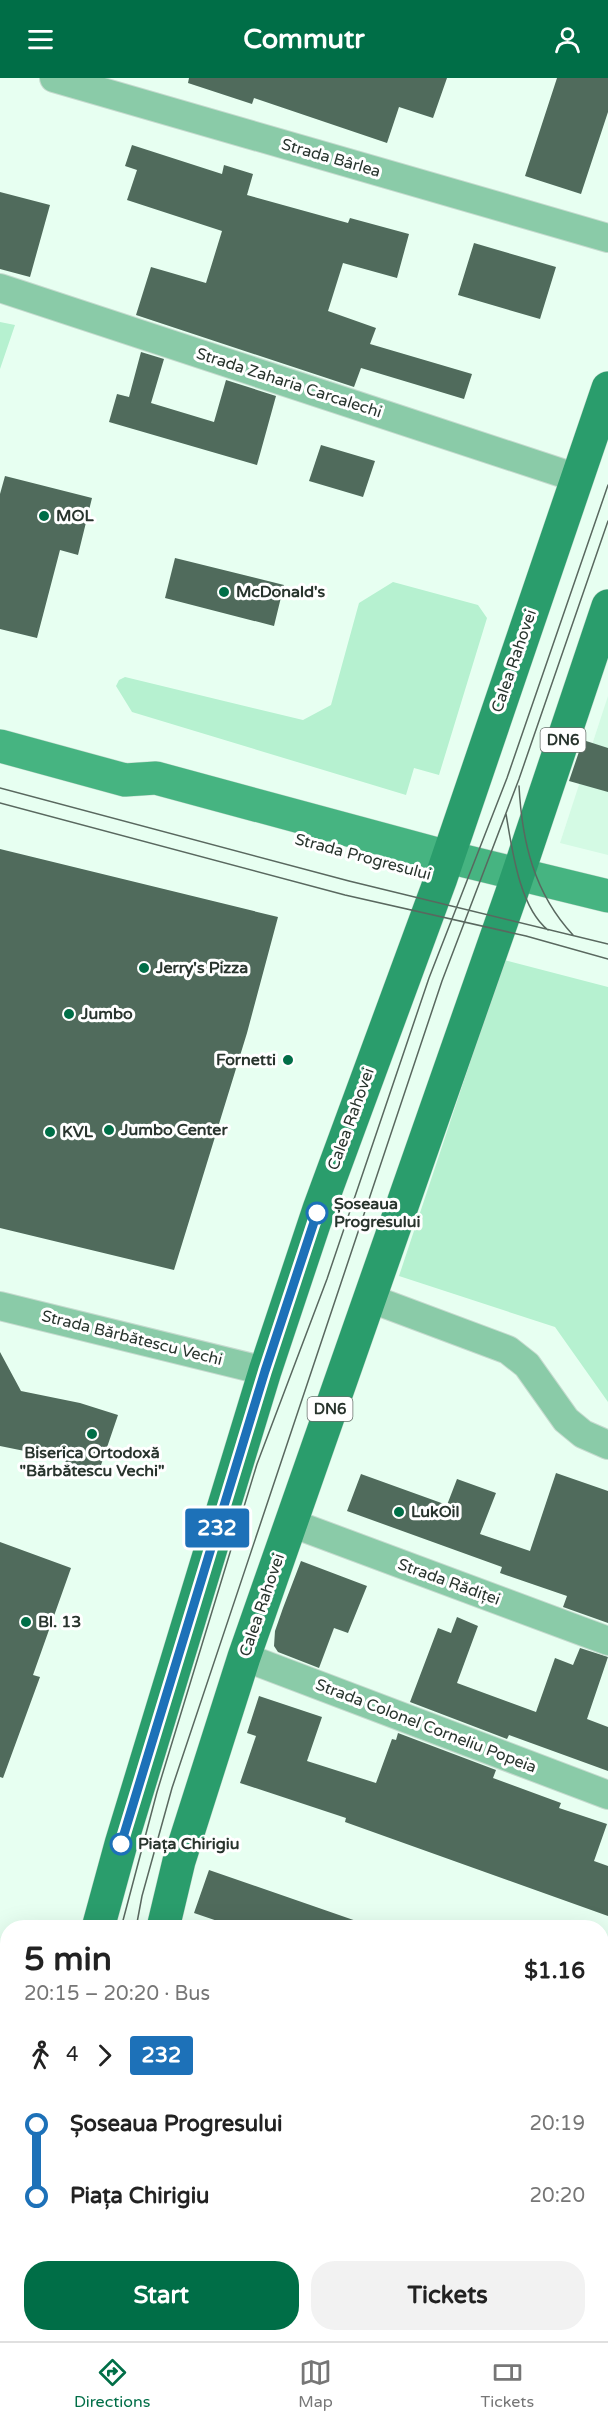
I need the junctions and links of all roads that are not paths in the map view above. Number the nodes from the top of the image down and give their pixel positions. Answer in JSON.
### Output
{"nodes":[{"id":1,"x":54,"y":78,"type":"edge"},
{"id":2,"x":608,"y":238,"type":"edge"},
{"id":3,"x":0,"y":288,"type":"edge"},
{"id":4,"x":608,"y":388,"type":"edge"},
{"id":5,"x":577,"y":478,"type":"junction"},
{"id":6,"x":608,"y":606,"type":"edge"},
{"id":7,"x":0,"y":746,"type":"edge"},
{"id":8,"x":445,"y":868,"type":"junction"},
{"id":9,"x":515,"y":885,"type":"junction"},
{"id":10,"x":608,"y":896,"type":"edge"},
{"id":11,"x":608,"y":919,"type":"edge"},
{"id":12,"x":369,"y":1298,"type":"junction"},
{"id":13,"x":0,"y":1306,"type":"edge"},
{"id":14,"x":265,"y":1371,"type":"junction"},
{"id":15,"x":608,"y":1445,"type":"edge"},
{"id":16,"x":291,"y":1523,"type":"junction"},
{"id":17,"x":608,"y":1641,"type":"edge"},
{"id":18,"x":244,"y":1657,"type":"junction"},
{"id":19,"x":608,"y":1795,"type":"edge"},
{"id":20,"x":100,"y":1920,"type":"edge"},
{"id":21,"x":165,"y":1920,"type":"edge"}],
"edges":[{"from":1,"to":2,"type":"street","name":"Strada Bârlea"},
{"from":3,"to":5,"type":"street","name":"Strada Zaharia Carcalechi"},
{"from":4,"to":5,"type":"main road","name":"Calea Rahovei"},
{"from":5,"to":8,"type":"main road","name":"Calea Rahovei"},
{"from":6,"to":9,"type":"main road","name":"Calea Rahovei","number":"DN6"},
{"from":7,"to":8,"type":"main road","name":"Strada Progresului"},
{"from":8,"to":9,"type":"main road","name":"Strada Progresului"},
{"from":8,"to":14,"type":"main road","name":"Calea Rahovei"},
{"from":9,"to":10,"type":"main road","name":"Strada Progresului"},
{"from":9,"to":11,"type":"main road","name":"Strada Progresului"},
{"from":9,"to":12,"type":"main road","name":"Calea Rahovei","number":"DN6"},
{"from":12,"to":15,"type":"street"},
{"from":12,"to":16,"type":"main road","name":"Calea Rahovei","number":"DN6"},
{"from":13,"to":14,"type":"street","name":"Strada Bărbătescu Vechi"},
{"from":14,"to":20,"type":"main road","name":"Calea Rahovei"},
{"from":16,"to":17,"type":"street","name":"Strada Rădiței"},
{"from":16,"to":18,"type":"main road","name":"Calea Rahovei","number":"DN6"},
{"from":18,"to":19,"type":"street","name":"Strada Colonel Corneliu Popeia"},
{"from":18,"to":21,"type":"main road","name":"Calea Rahovei","number":"DN6"}]}
